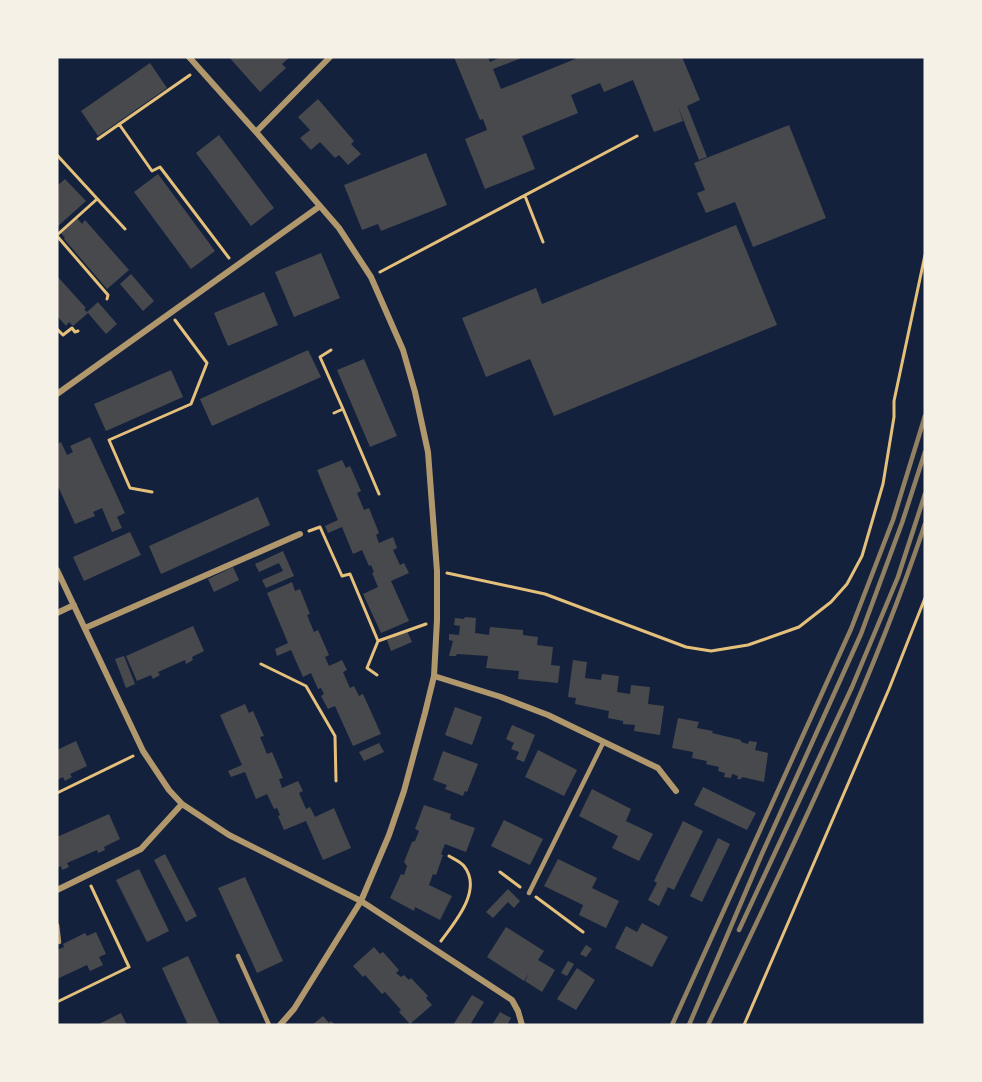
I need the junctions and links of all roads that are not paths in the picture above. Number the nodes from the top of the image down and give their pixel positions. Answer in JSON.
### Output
{"nodes":[{"id":1,"x":189,"y":57,"type":"edge"},
{"id":2,"x":330,"y":57,"type":"edge"},
{"id":3,"x":256,"y":132,"type":"junction"},
{"id":4,"x":320,"y":206,"type":"junction"},
{"id":5,"x":57,"y":394,"type":"edge"},
{"id":6,"x":300,"y":534,"type":"road end"},
{"id":7,"x":57,"y":570,"type":"edge"},
{"id":8,"x":74,"y":605,"type":"junction"},
{"id":9,"x":57,"y":614,"type":"edge"},
{"id":10,"x":85,"y":628,"type":"junction"},
{"id":11,"x":434,"y":676,"type":"junction"},
{"id":12,"x":603,"y":743,"type":"junction"},
{"id":13,"x":676,"y":791,"type":"dead end"},
{"id":14,"x":182,"y":804,"type":"junction"},
{"id":15,"x":57,"y":890,"type":"edge"},
{"id":16,"x":529,"y":893,"type":"road end"},
{"id":17,"x":361,"y":901,"type":"junction"},
{"id":18,"x":57,"y":924,"type":"edge"},
{"id":19,"x":59,"y":942,"type":"dead end"},
{"id":20,"x":238,"y":956,"type":"dead end"},
{"id":21,"x":269,"y":1025,"type":"edge"},
{"id":22,"x":280,"y":1025,"type":"edge"},
{"id":23,"x":522,"y":1025,"type":"edge"}],
"edges":[{"from":1,"to":3,"type":"street"},
{"from":2,"to":3,"type":"street"},
{"from":3,"to":4,"type":"street"},
{"from":4,"to":5,"type":"street"},
{"from":4,"to":11,"type":"street"},
{"from":6,"to":10,"type":"street"},
{"from":7,"to":8,"type":"street"},
{"from":8,"to":9,"type":"street"},
{"from":8,"to":10,"type":"street"},
{"from":10,"to":14,"type":"street"},
{"from":11,"to":12,"type":"street"},
{"from":11,"to":17,"type":"street"},
{"from":12,"to":13,"type":"street"},
{"from":12,"to":16,"type":"lane"},
{"from":14,"to":15,"type":"street"},
{"from":14,"to":17,"type":"street"},
{"from":17,"to":22,"type":"street"},
{"from":17,"to":23,"type":"street"},
{"from":18,"to":19,"type":"lane"},
{"from":20,"to":21,"type":"lane"}]}
